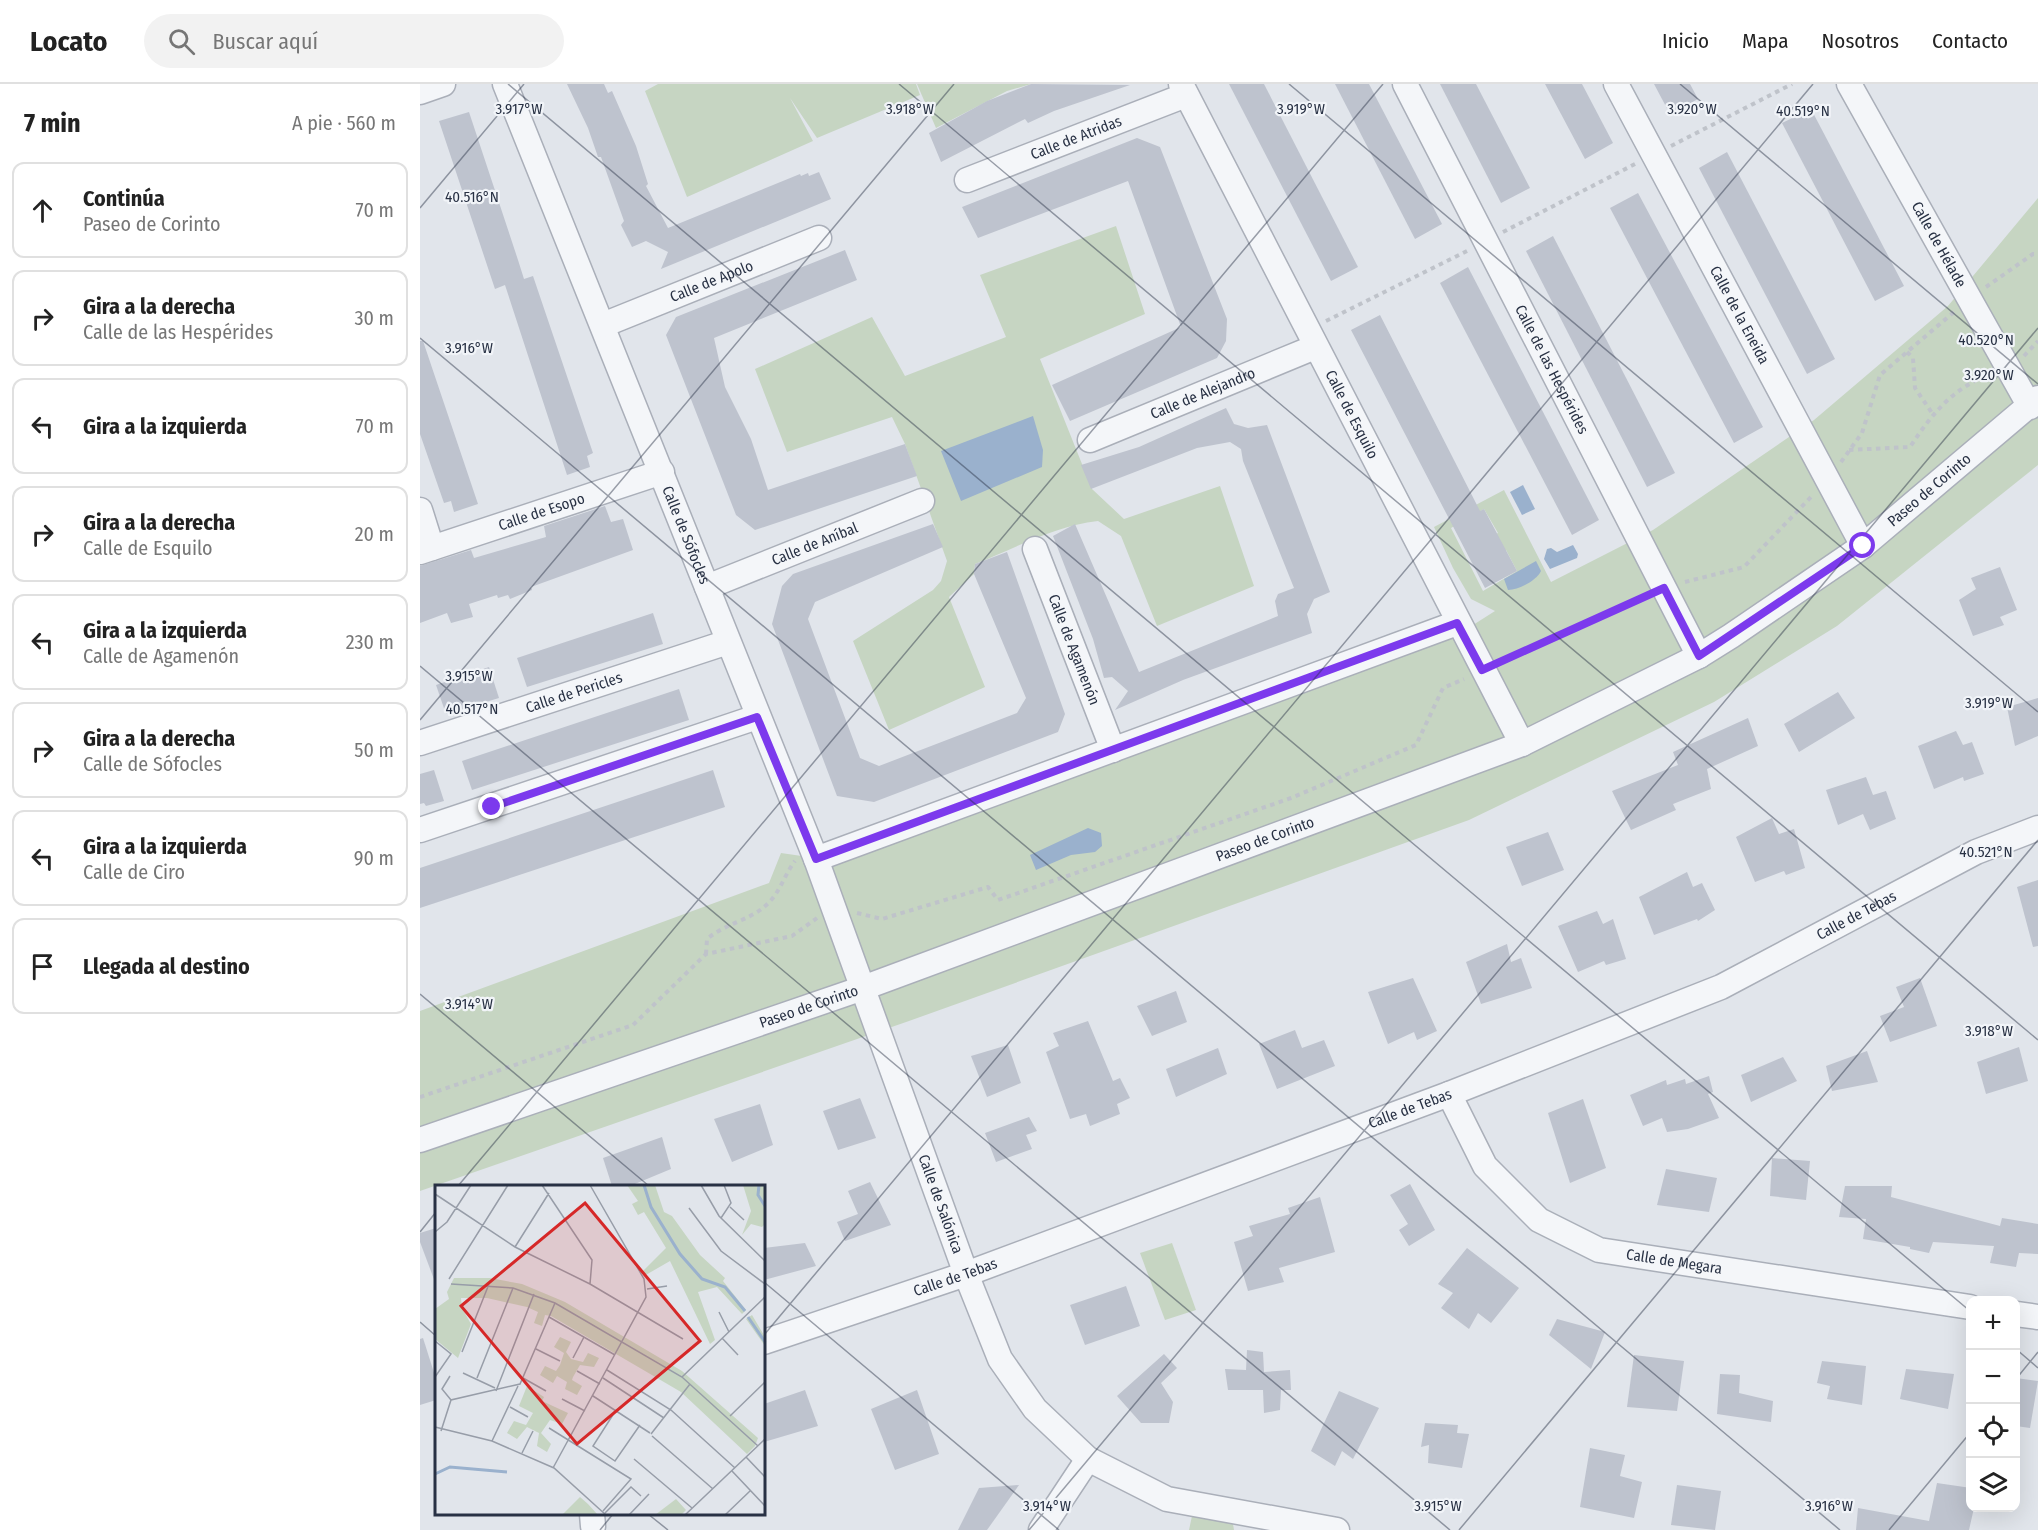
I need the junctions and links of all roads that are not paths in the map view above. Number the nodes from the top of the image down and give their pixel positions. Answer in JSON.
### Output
{"nodes":[{"id":1,"x":443,"y":84,"type":"edge"},
{"id":2,"x":505,"y":84,"type":"edge"},
{"id":3,"x":1405,"y":84,"type":"edge"},
{"id":4,"x":1616,"y":84,"type":"edge"},
{"id":5,"x":1849,"y":84,"type":"edge"},
{"id":6,"x":1183,"y":90,"type":"edge"},
{"id":7,"x":420,"y":92,"type":"edge"},
{"id":8,"x":967,"y":180,"type":"dead end"},
{"id":9,"x":819,"y":238,"type":"dead end"},
{"id":10,"x":603,"y":325,"type":"junction"},
{"id":11,"x":1311,"y":339,"type":"junction"},
{"id":12,"x":2034,"y":403,"type":"edge"},
{"id":13,"x":1090,"y":440,"type":"dead end"},
{"id":14,"x":662,"y":472,"type":"junction"},
{"id":15,"x":922,"y":501,"type":"dead end"},
{"id":16,"x":420,"y":510,"type":"edge"},
{"id":17,"x":1863,"y":546,"type":"junction"},
{"id":18,"x":1035,"y":549,"type":"dead end"},
{"id":19,"x":426,"y":550,"type":"edge"},
{"id":20,"x":707,"y":587,"type":"junction"},
{"id":21,"x":1457,"y":623,"type":"junction"},
{"id":22,"x":728,"y":642,"type":"junction"},
{"id":23,"x":1699,"y":656,"type":"junction"},
{"id":24,"x":757,"y":717,"type":"junction"},
{"id":25,"x":420,"y":743,"type":"edge"},
{"id":26,"x":1522,"y":744,"type":"junction"},
{"id":27,"x":1113,"y":750,"type":"junction"},
{"id":28,"x":2038,"y":828,"type":"edge"},
{"id":29,"x":420,"y":830,"type":"edge"},
{"id":30,"x":814,"y":855,"type":"junction"},
{"id":31,"x":863,"y":988,"type":"junction"},
{"id":32,"x":1449,"y":1094,"type":"junction"},
{"id":33,"x":420,"y":1140,"type":"edge"},
{"id":34,"x":966,"y":1274,"type":"junction"},
{"id":35,"x":1966,"y":1306,"type":"edge"},
{"id":36,"x":2020,"y":1315,"type":"edge"},
{"id":37,"x":2038,"y":1317,"type":"edge"},
{"id":38,"x":765,"y":1342,"type":"edge"},
{"id":39,"x":1088,"y":1459,"type":"junction"},
{"id":40,"x":1041,"y":1530,"type":"edge"},
{"id":41,"x":1337,"y":1530,"type":"edge"}],
"edges":[{"from":1,"to":7,"type":"street"},
{"from":2,"to":10,"type":"street","name":"Calle de Sófocles"},
{"from":3,"to":23,"type":"street","name":"Calle de las Hespérides"},
{"from":4,"to":17,"type":"street","name":"Calle de la Eneida"},
{"from":5,"to":12,"type":"street","name":"Calle de Hélade"},
{"from":6,"to":8,"type":"street","name":"Calle de Atridas"},
{"from":6,"to":11,"type":"street","name":"Calle de Esquilo"},
{"from":9,"to":10,"type":"street","name":"Calle de Apolo"},
{"from":10,"to":14,"type":"street","name":"Calle de Sófocles"},
{"from":11,"to":13,"type":"street","name":"Calle de Alejandro"},
{"from":11,"to":21,"type":"street","name":"Calle de Esquilo"},
{"from":12,"to":17,"type":"street","name":"Paseo de Corinto"},
{"from":14,"to":19,"type":"street","name":"Calle de Esopo"},
{"from":14,"to":20,"type":"street","name":"Calle de Sófocles"},
{"from":15,"to":20,"type":"street","name":"Calle de Aníbal"},
{"from":16,"to":19,"type":"street"},
{"from":17,"to":23,"type":"street","name":"Paseo de Corinto"},
{"from":18,"to":27,"type":"street","name":"Calle de Agamenón"},
{"from":20,"to":22,"type":"street","name":"Calle de Sófocles"},
{"from":21,"to":26,"type":"street","name":"Calle de Esquilo"},
{"from":21,"to":27,"type":"street"},
{"from":22,"to":24,"type":"street","name":"Calle de Sófocles"},
{"from":22,"to":25,"type":"street","name":"Calle de Pericles"},
{"from":23,"to":26,"type":"street","name":"Paseo de Corinto"},
{"from":24,"to":29,"type":"street"},
{"from":24,"to":30,"type":"street","name":"Calle de Sófocles"},
{"from":26,"to":31,"type":"street","name":"Paseo de Corinto"},
{"from":27,"to":30,"type":"street"},
{"from":28,"to":32,"type":"street","name":"Calle de Tebas"},
{"from":30,"to":31,"type":"street","name":"Calle de Sófocles"},
{"from":31,"to":33,"type":"street","name":"Paseo de Corinto"},
{"from":31,"to":34,"type":"street","name":"Calle de Salónica"},
{"from":32,"to":34,"type":"street","name":"Calle de Tebas"},
{"from":32,"to":35,"type":"street","name":"Calle de Megara"},
{"from":34,"to":38,"type":"street","name":"Calle de Tebas"},
{"from":34,"to":39,"type":"street","name":"Calle de Salónica"},
{"from":36,"to":37,"type":"street"},
{"from":39,"to":40,"type":"street"},
{"from":39,"to":41,"type":"street","name":"Calle de Salónica"}]}
